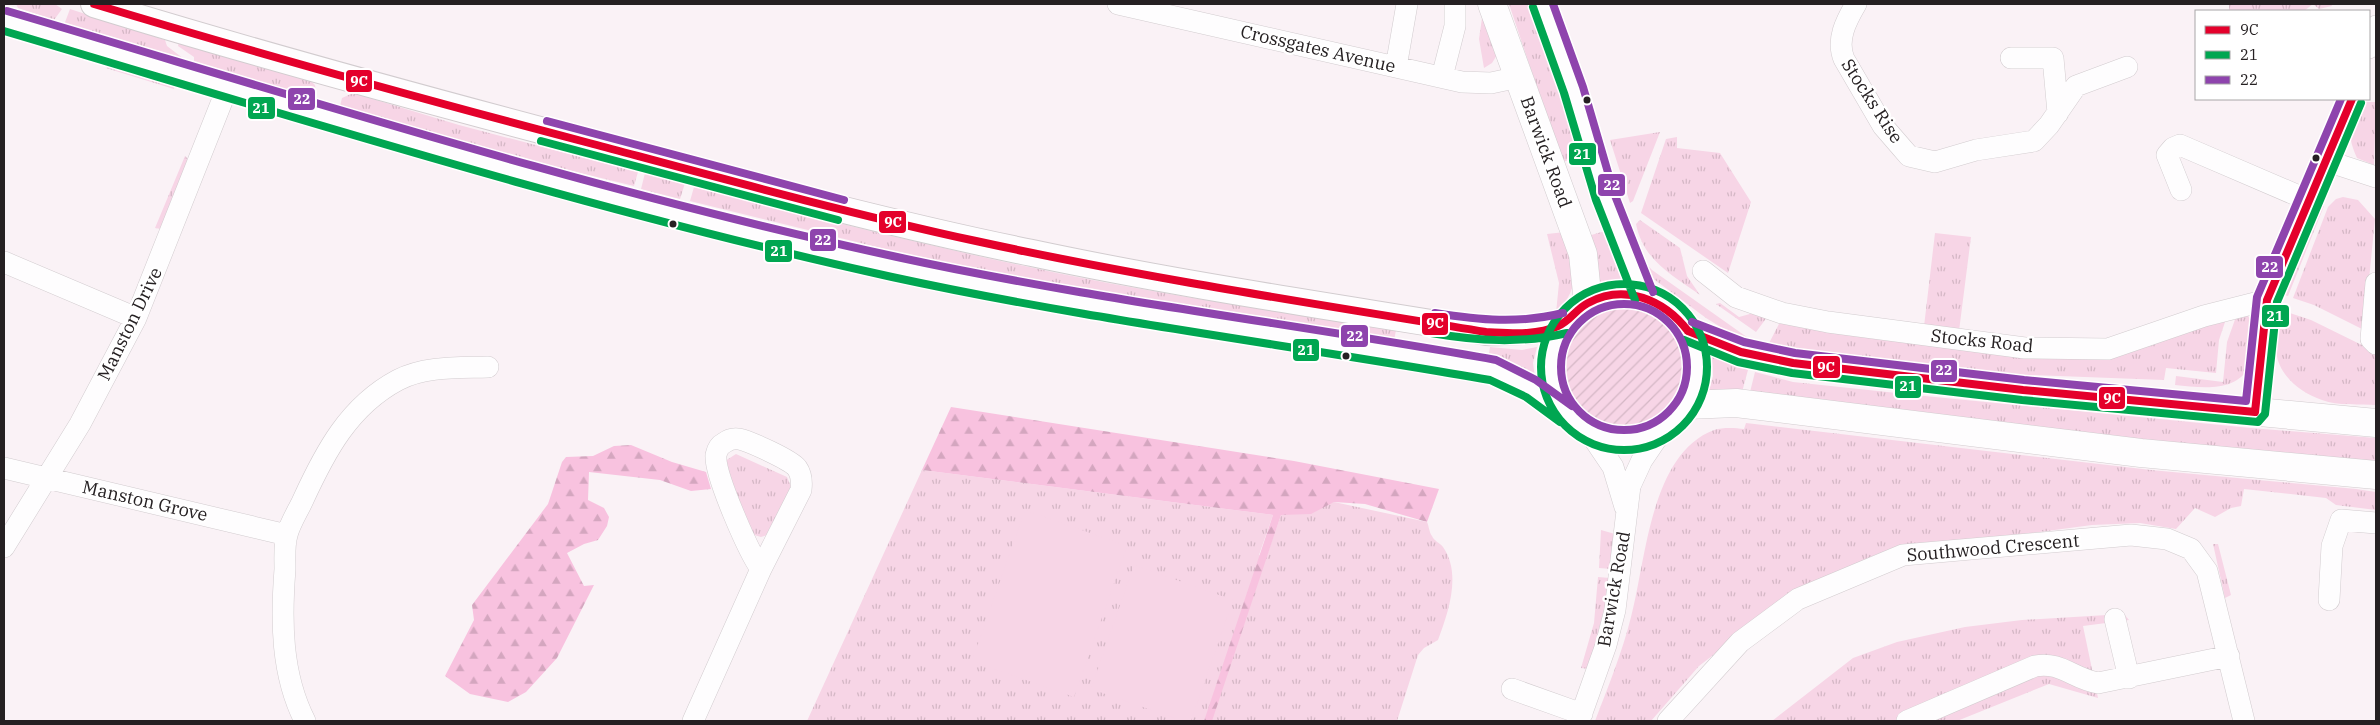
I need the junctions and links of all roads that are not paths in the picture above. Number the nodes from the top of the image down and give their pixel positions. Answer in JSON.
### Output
{"nodes":[{"id":1,"x":98,"y":4,"type":"edge"},
{"id":2,"x":1118,"y":4,"type":"edge"},
{"id":3,"x":1407,"y":4,"type":"edge"},
{"id":4,"x":1456,"y":4,"type":"edge"},
{"id":5,"x":1492,"y":4,"type":"edge"},
{"id":6,"x":1542,"y":4,"type":"edge"},
{"id":7,"x":1856,"y":4,"type":"edge"},
{"id":8,"x":4,"y":21,"type":"edge"},
{"id":9,"x":2376,"y":26,"type":"edge"},
{"id":10,"x":2370,"y":45,"type":"edge"},
{"id":11,"x":2011,"y":58,"type":"dead end"},
{"id":12,"x":1396,"y":67,"type":"junction"},
{"id":13,"x":2127,"y":67,"type":"dead end"},
{"id":14,"x":338,"y":77,"type":"junction"},
{"id":15,"x":1442,"y":77,"type":"junction"},
{"id":16,"x":1519,"y":77,"type":"junction"},
{"id":17,"x":228,"y":86,"type":"junction"},
{"id":18,"x":2352,"y":100,"type":"edge"},
{"id":19,"x":2058,"y":113,"type":"junction"},
{"id":20,"x":326,"y":116,"type":"junction"},
{"id":21,"x":2327,"y":161,"type":"junction"},
{"id":22,"x":2376,"y":177,"type":"edge"},
{"id":23,"x":2181,"y":190,"type":"dead end"},
{"id":24,"x":2308,"y":200,"type":"junction"},
{"id":25,"x":4,"y":262,"type":"edge"},
{"id":26,"x":1703,"y":271,"type":"dead end"},
{"id":27,"x":2376,"y":283,"type":"edge"},
{"id":28,"x":1644,"y":296,"type":"junction"},
{"id":29,"x":2267,"y":300,"type":"junction"},
{"id":30,"x":1588,"y":303,"type":"junction"},
{"id":31,"x":136,"y":318,"type":"junction"},
{"id":32,"x":1565,"y":322,"type":"junction"},
{"id":33,"x":1688,"y":331,"type":"junction"},
{"id":34,"x":2376,"y":344,"type":"edge"},
{"id":35,"x":488,"y":367,"type":"dead end"},
{"id":36,"x":1687,"y":405,"type":"junction"},
{"id":37,"x":2255,"y":412,"type":"junction"},
{"id":38,"x":1566,"y":414,"type":"junction"},
{"id":39,"x":2376,"y":423,"type":"edge"},
{"id":40,"x":1660,"y":432,"type":"junction"},
{"id":41,"x":1590,"y":433,"type":"junction"},
{"id":42,"x":4,"y":468,"type":"edge"},
{"id":43,"x":2376,"y":475,"type":"edge"},
{"id":44,"x":45,"y":478,"type":"junction"},
{"id":45,"x":1626,"y":512,"type":"junction"},
{"id":46,"x":2376,"y":523,"type":"edge"},
{"id":47,"x":287,"y":535,"type":"junction"},
{"id":48,"x":4,"y":547,"type":"edge"},
{"id":49,"x":761,"y":569,"type":"junction"},
{"id":50,"x":2329,"y":600,"type":"dead end"},
{"id":51,"x":2115,"y":619,"type":"dead end"},
{"id":52,"x":2229,"y":656,"type":"junction"},
{"id":53,"x":2129,"y":678,"type":"junction"},
{"id":54,"x":1512,"y":689,"type":"dead end"},
{"id":55,"x":1580,"y":718,"type":"edge"},
{"id":56,"x":305,"y":721,"type":"edge"},
{"id":57,"x":694,"y":721,"type":"edge"},
{"id":58,"x":1668,"y":721,"type":"edge"},
{"id":59,"x":1907,"y":721,"type":"edge"},
{"id":60,"x":2244,"y":721,"type":"edge"}],
"edges":[{"from":1,"to":14,"type":"main road"},
{"from":2,"to":12,"type":"street","name":"Crossgates Avenue"},
{"from":3,"to":12,"type":"street"},
{"from":4,"to":15,"type":"street"},
{"from":5,"to":16,"type":"highway","name":"Barwick Road"},
{"from":6,"to":28,"type":"highway"},
{"from":7,"to":19,"type":"street","name":"Stocks Rise"},
{"from":8,"to":17,"type":"main road"},
{"from":9,"to":10,"type":"street"},
{"from":11,"to":19,"type":"street"},
{"from":12,"to":15,"type":"street","name":"Crossgates Avenue"},
{"from":13,"to":19,"type":"street","name":"Stocks Rise"},
{"from":14,"to":20,"type":"main road"},
{"from":14,"to":32,"type":"main road"},
{"from":15,"to":16,"type":"street","name":"Crossgates Avenue"},
{"from":16,"to":30,"type":"highway","name":"Barwick Road"},
{"from":17,"to":20,"type":"main road"},
{"from":17,"to":31,"type":"street","name":"Manston Drive"},
{"from":18,"to":21,"type":"street"},
{"from":20,"to":38,"type":"main road"},
{"from":21,"to":22,"type":"street"},
{"from":21,"to":24,"type":"street"},
{"from":23,"to":24,"type":"street"},
{"from":24,"to":29,"type":"street"},
{"from":25,"to":31,"type":"street"},
{"from":26,"to":29,"type":"street","name":"Stocks Road"},
{"from":27,"to":34,"type":"street"},
{"from":28,"to":30,"type":"highway"},
{"from":28,"to":33,"type":"highway"},
{"from":29,"to":37,"type":"street"},
{"from":30,"to":32,"type":"highway"},
{"from":31,"to":44,"type":"street","name":"Manston Drive"},
{"from":32,"to":38,"type":"highway"},
{"from":33,"to":36,"type":"highway"},
{"from":33,"to":37,"type":"highway"},
{"from":35,"to":47,"type":"street"},
{"from":36,"to":40,"type":"highway"},
{"from":36,"to":43,"type":"highway"},
{"from":37,"to":39,"type":"highway"},
{"from":38,"to":41,"type":"highway"},
{"from":40,"to":41,"type":"highway"},
{"from":40,"to":45,"type":"street","name":"Barwick Road"},
{"from":41,"to":45,"type":"street","name":"Barwick Road"},
{"from":42,"to":44,"type":"street","name":"Manston Grove"},
{"from":44,"to":47,"type":"street","name":"Manston Grove"},
{"from":44,"to":48,"type":"street","name":"Manston Drive"},
{"from":45,"to":55,"type":"street","name":"Barwick Road"},
{"from":46,"to":50,"type":"street"},
{"from":47,"to":56,"type":"street"},
{"from":49,"to":49,"type":"street"},
{"from":49,"to":57,"type":"street"},
{"from":51,"to":53,"type":"street"},
{"from":52,"to":53,"type":"street"},
{"from":52,"to":58,"type":"street","name":"Southwood Crescent"},
{"from":52,"to":60,"type":"street","name":"Southwood Crescent"},
{"from":53,"to":59,"type":"street"},
{"from":54,"to":55,"type":"street"}]}
